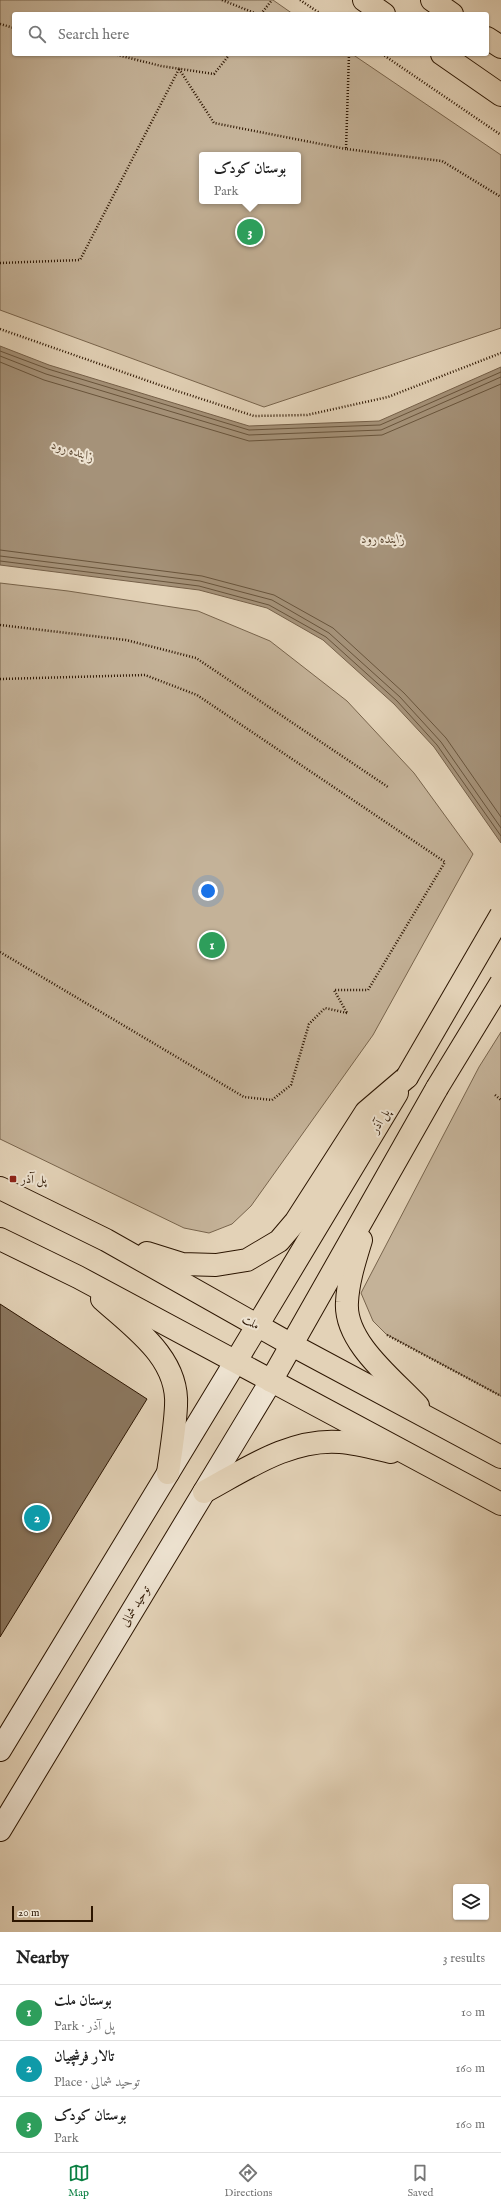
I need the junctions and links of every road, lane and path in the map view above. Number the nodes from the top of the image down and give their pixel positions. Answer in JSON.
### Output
{"nodes":[{"id":1,"x":222,"y":0,"type":"edge"},
{"id":2,"x":272,"y":0,"type":"edge"},
{"id":3,"x":300,"y":0,"type":"edge"},
{"id":4,"x":364,"y":0,"type":"edge"},
{"id":5,"x":432,"y":0,"type":"edge"},
{"id":6,"x":252,"y":12,"type":"edge"},
{"id":7,"x":263,"y":12,"type":"edge"},
{"id":8,"x":318,"y":12,"type":"edge"},
{"id":9,"x":381,"y":12,"type":"edge"},
{"id":10,"x":449,"y":12,"type":"edge"},
{"id":11,"x":0,"y":24,"type":"edge"},
{"id":12,"x":12,"y":27,"type":"edge"},
{"id":13,"x":489,"y":39,"type":"edge"},
{"id":14,"x":501,"y":47,"type":"edge"},
{"id":15,"x":123,"y":56,"type":"edge"},
{"id":16,"x":228,"y":56,"type":"edge"},
{"id":17,"x":349,"y":56,"type":"edge"},
{"id":18,"x":385,"y":56,"type":"edge"},
{"id":19,"x":445,"y":56,"type":"edge"},
{"id":20,"x":179,"y":69,"type":"junction"},
{"id":21,"x":501,"y":95,"type":"edge"},
{"id":22,"x":501,"y":135,"type":"edge"},
{"id":23,"x":346,"y":149,"type":"junction"},
{"id":24,"x":501,"y":197,"type":"edge"},
{"id":25,"x":0,"y":263,"type":"edge"},
{"id":26,"x":0,"y":329,"type":"edge"},
{"id":27,"x":501,"y":353,"type":"edge"},
{"id":28,"x":0,"y":625,"type":"edge"},
{"id":29,"x":0,"y":679,"type":"edge"},
{"id":30,"x":388,"y":787,"type":"dead end"},
{"id":31,"x":501,"y":915,"type":"edge"},
{"id":32,"x":0,"y":952,"type":"edge"},
{"id":33,"x":501,"y":983,"type":"edge"},
{"id":34,"x":407,"y":1077,"type":"junction"},
{"id":35,"x":495,"y":1095,"type":"dead end"},
{"id":36,"x":501,"y":1100,"type":"edge"},
{"id":37,"x":0,"y":1188,"type":"edge"},
{"id":38,"x":374,"y":1199,"type":"junction"},
{"id":39,"x":0,"y":1239,"type":"edge"},
{"id":40,"x":106,"y":1240,"type":"junction"},
{"id":41,"x":78,"y":1277,"type":"junction"},
{"id":42,"x":257,"y":1325,"type":"junction"},
{"id":43,"x":386,"y":1334,"type":"dead end"},
{"id":44,"x":292,"y":1345,"type":"junction"},
{"id":45,"x":236,"y":1362,"type":"junction"},
{"id":46,"x":271,"y":1381,"type":"junction"},
{"id":47,"x":501,"y":1396,"type":"edge"},
{"id":48,"x":429,"y":1419,"type":"junction"},
{"id":49,"x":416,"y":1457,"type":"junction"},
{"id":50,"x":501,"y":1457,"type":"edge"},
{"id":51,"x":168,"y":1473,"type":"junction"},
{"id":52,"x":204,"y":1492,"type":"junction"},
{"id":53,"x":501,"y":1504,"type":"edge"},
{"id":54,"x":0,"y":1750,"type":"edge"},
{"id":55,"x":0,"y":1830,"type":"edge"}],
"edges":[{"from":1,"to":6,"type":"path"},
{"from":2,"to":7,"type":"path"},
{"from":3,"to":8,"type":"path"},
{"from":4,"to":9,"type":"main road"},
{"from":5,"to":10,"type":"main road"},
{"from":11,"to":12,"type":"path"},
{"from":13,"to":14,"type":"main road"},
{"from":15,"to":20,"type":"path"},
{"from":16,"to":20,"type":"path"},
{"from":17,"to":23,"type":"path"},
{"from":18,"to":22,"type":"path"},
{"from":19,"to":21,"type":"main road"},
{"from":20,"to":23,"type":"path"},
{"from":20,"to":25,"type":"path"},
{"from":23,"to":24,"type":"path"},
{"from":26,"to":27,"type":"path"},
{"from":28,"to":30,"type":"path"},
{"from":29,"to":32,"type":"path"},
{"from":31,"to":34,"type":"main road","name":"پل آذر","bridge":true},
{"from":33,"to":38,"type":"main road","bridge":true},
{"from":34,"to":40,"type":"main road"},
{"from":34,"to":42,"type":"main road","name":"پل آذر"},
{"from":35,"to":36,"type":"path"},
{"from":37,"to":40,"type":"main road","name":"ملت"},
{"from":38,"to":44,"type":"main road"},
{"from":38,"to":48,"type":"main road"},
{"from":39,"to":41,"type":"main road"},
{"from":40,"to":42,"type":"main road","name":"ملت"},
{"from":41,"to":45,"type":"main road"},
{"from":41,"to":51,"type":"main road"},
{"from":42,"to":44,"type":"main road","name":"ملت"},
{"from":42,"to":45,"type":"main road","name":"پل آذر"},
{"from":43,"to":47,"type":"path"},
{"from":44,"to":46,"type":"main road"},
{"from":44,"to":48,"type":"main road","name":"ملت"},
{"from":45,"to":46,"type":"main road"},
{"from":45,"to":51,"type":"main road"},
{"from":46,"to":49,"type":"main road"},
{"from":46,"to":52,"type":"main road","name":"توحید شمالی"},
{"from":48,"to":50,"type":"main road","name":"ملت"},
{"from":49,"to":52,"type":"main road"},
{"from":49,"to":53,"type":"main road"},
{"from":51,"to":54,"type":"main road"},
{"from":52,"to":55,"type":"main road","name":"توحید شمالی"}]}
